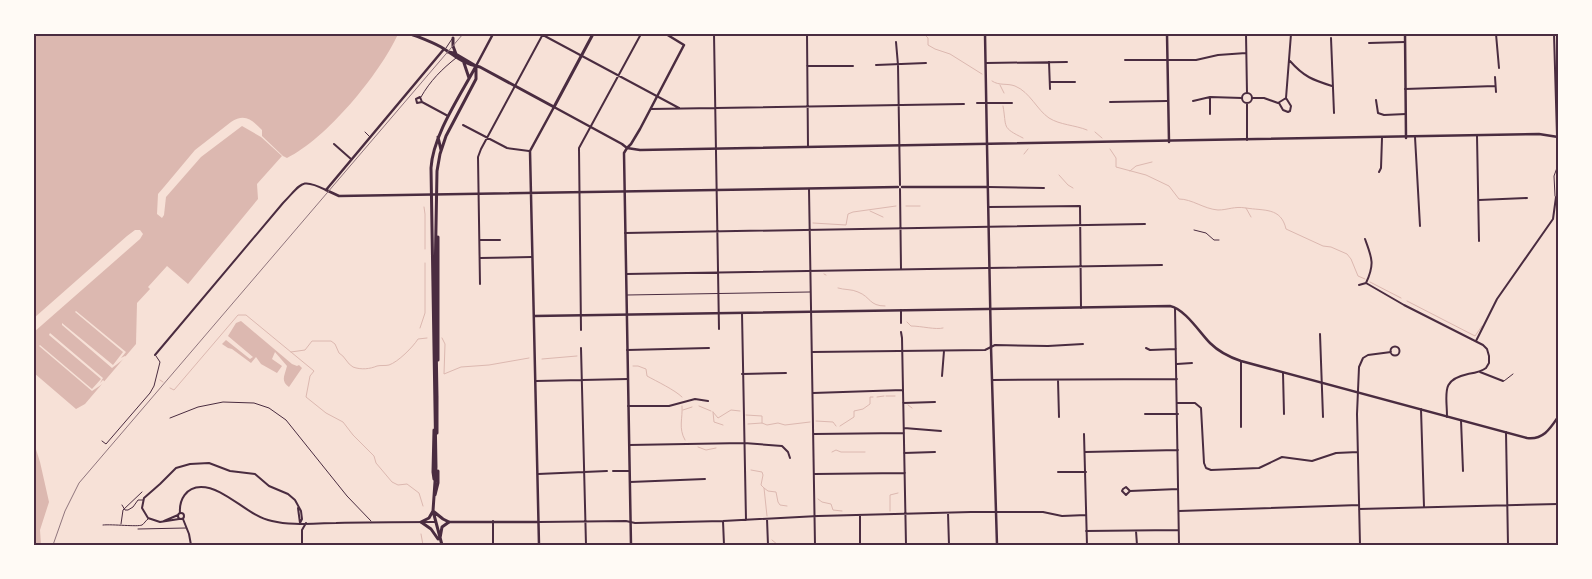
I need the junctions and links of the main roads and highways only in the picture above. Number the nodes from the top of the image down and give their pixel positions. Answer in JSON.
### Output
{"nodes":[{"id":1,"x":411,"y":34,"type":"edge"},
{"id":2,"x":593,"y":34,"type":"edge"},
{"id":3,"x":453,"y":38,"type":"road end"},
{"id":4,"x":456,"y":56,"type":"junction"},
{"id":5,"x":464,"y":62,"type":"junction"},
{"id":6,"x":476,"y":66,"type":"junction"},
{"id":7,"x":470,"y":79,"type":"junction"},
{"id":8,"x":438,"y":137,"type":"junction"},
{"id":9,"x":441,"y":150,"type":"junction"},
{"id":10,"x":434,"y":503,"type":"junction"},
{"id":11,"x":433,"y":511,"type":"junction"},
{"id":12,"x":441,"y":543,"type":"edge"}],
"edges":[{"from":1,"to":4,"type":"main road"},
{"from":2,"to":6,"type":"main road"},
{"from":3,"to":4,"type":"main road"},
{"from":4,"to":5,"type":"main road"},
{"from":4,"to":6,"type":"main road"},
{"from":5,"to":6,"type":"main road"},
{"from":5,"to":7,"type":"main road"},
{"from":6,"to":7,"type":"main road"},
{"from":6,"to":9,"type":"main road"},
{"from":7,"to":8,"type":"main road"},
{"from":8,"to":9,"type":"main road"},
{"from":8,"to":10,"type":"main road"},
{"from":9,"to":10,"type":"main road"},
{"from":10,"to":11,"type":"main road"},
{"from":11,"to":12,"type":"main road"},
{"from":11,"to":12,"type":"main road"},
{"from":11,"to":12,"type":"main road"}]}
